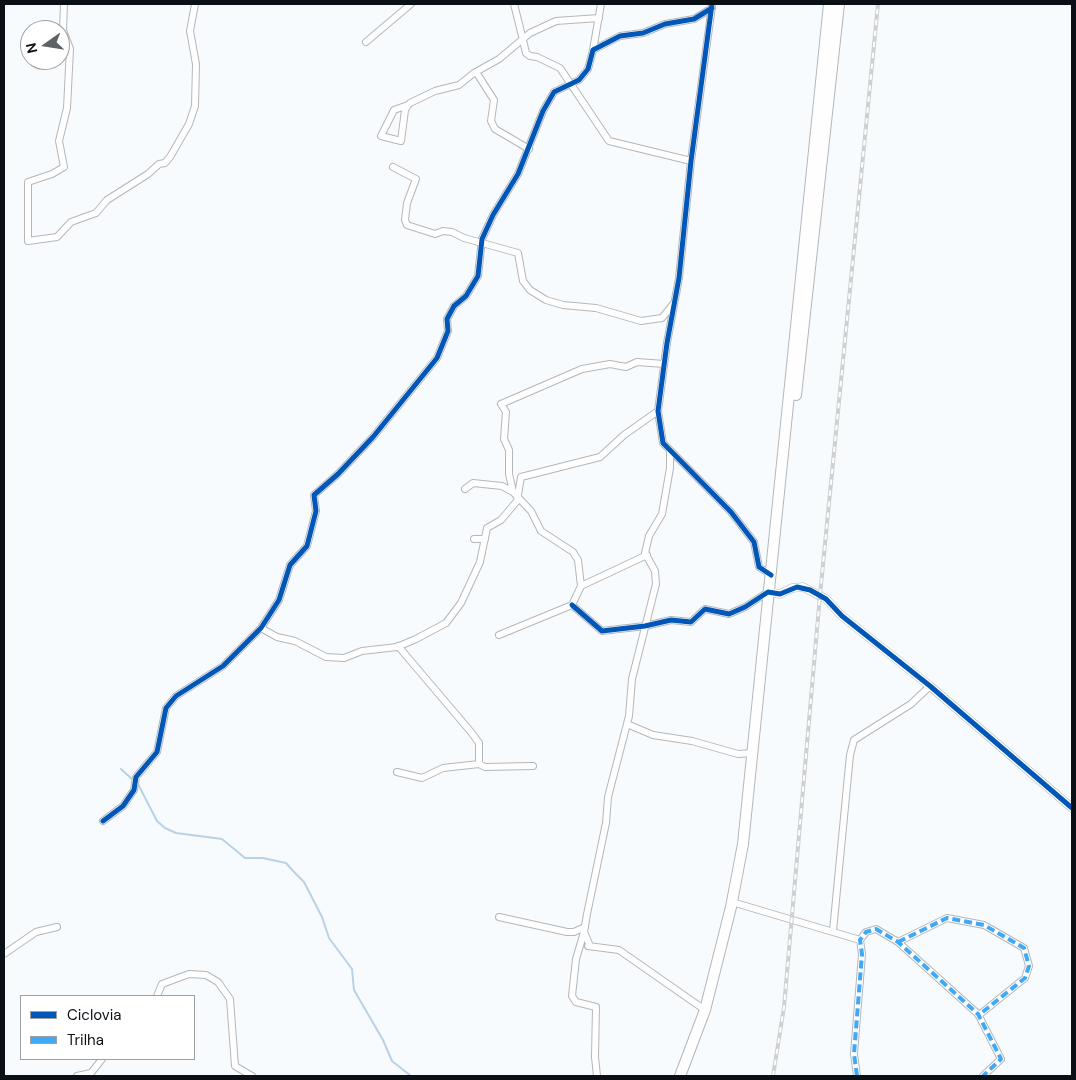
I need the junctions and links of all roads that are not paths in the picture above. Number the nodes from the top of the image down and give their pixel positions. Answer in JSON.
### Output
{"nodes":[{"id":1,"x":64,"y":4,"type":"edge"},
{"id":2,"x":194,"y":4,"type":"edge"},
{"id":3,"x":411,"y":4,"type":"edge"},
{"id":4,"x":514,"y":4,"type":"edge"},
{"id":5,"x":601,"y":4,"type":"edge"},
{"id":6,"x":829,"y":4,"type":"edge"},
{"id":7,"x":839,"y":4,"type":"edge"},
{"id":8,"x":712,"y":6,"type":"edge"},
{"id":9,"x":598,"y":18,"type":"junction"},
{"id":10,"x":523,"y":40,"type":"junction"},
{"id":11,"x":366,"y":42,"type":"dead end"},
{"id":12,"x":593,"y":50,"type":"junction"},
{"id":13,"x":476,"y":72,"type":"junction"},
{"id":14,"x":570,"y":83,"type":"junction"},
{"id":15,"x":408,"y":106,"type":"junction"},
{"id":16,"x":529,"y":149,"type":"junction"},
{"id":17,"x":691,"y":161,"type":"junction"},
{"id":18,"x":393,"y":167,"type":"dead end"},
{"id":19,"x":482,"y":243,"type":"junction"},
{"id":20,"x":675,"y":301,"type":"junction"},
{"id":21,"x":664,"y":364,"type":"junction"},
{"id":22,"x":658,"y":411,"type":"junction"},
{"id":23,"x":670,"y":451,"type":"junction"},
{"id":24,"x":783,"y":467,"type":"junction"},
{"id":25,"x":465,"y":489,"type":"dead end"},
{"id":26,"x":515,"y":495,"type":"junction"},
{"id":27,"x":474,"y":539,"type":"dead end"},
{"id":28,"x":485,"y":539,"type":"junction"},
{"id":29,"x":646,"y":555,"type":"junction"},
{"id":30,"x":771,"y":575,"type":"junction"},
{"id":31,"x":581,"y":586,"type":"junction"},
{"id":32,"x":768,"y":592,"type":"junction"},
{"id":33,"x":572,"y":605,"type":"junction"},
{"id":34,"x":646,"y":626,"type":"junction"},
{"id":35,"x":261,"y":628,"type":"junction"},
{"id":36,"x":499,"y":634,"type":"dead end"},
{"id":37,"x":398,"y":646,"type":"junction"},
{"id":38,"x":930,"y":686,"type":"junction"},
{"id":39,"x":627,"y":724,"type":"junction"},
{"id":40,"x":752,"y":753,"type":"junction"},
{"id":41,"x":479,"y":764,"type":"junction"},
{"id":42,"x":533,"y":766,"type":"dead end"},
{"id":43,"x":397,"y":772,"type":"dead end"},
{"id":44,"x":1072,"y":808,"type":"edge"},
{"id":45,"x":103,"y":821,"type":"dead end"},
{"id":46,"x":732,"y":902,"type":"junction"},
{"id":47,"x":499,"y":917,"type":"dead end"},
{"id":48,"x":57,"y":927,"type":"dead end"},
{"id":49,"x":584,"y":929,"type":"junction"},
{"id":50,"x":834,"y":931,"type":"junction"},
{"id":51,"x":860,"y":940,"type":"junction"},
{"id":52,"x":898,"y":942,"type":"junction"},
{"id":53,"x":590,"y":946,"type":"junction"},
{"id":54,"x":580,"y":949,"type":"junction"},
{"id":55,"x":4,"y":954,"type":"edge"},
{"id":56,"x":157,"y":995,"type":"edge"},
{"id":57,"x":705,"y":1010,"type":"junction"},
{"id":58,"x":979,"y":1016,"type":"junction"},
{"id":59,"x":101,"y":1060,"type":"edge"},
{"id":60,"x":77,"y":1076,"type":"edge"},
{"id":61,"x":252,"y":1076,"type":"edge"},
{"id":62,"x":597,"y":1076,"type":"edge"},
{"id":63,"x":680,"y":1076,"type":"edge"},
{"id":64,"x":857,"y":1076,"type":"edge"},
{"id":65,"x":983,"y":1076,"type":"edge"}],
"edges":[{"from":1,"to":2,"type":"street"},
{"from":3,"to":11,"type":"street"},
{"from":4,"to":10,"type":"street"},
{"from":5,"to":9,"type":"street"},
{"from":6,"to":24,"type":"highway"},
{"from":7,"to":24,"type":"highway"},
{"from":8,"to":12,"type":"street"},
{"from":8,"to":17,"type":"street"},
{"from":9,"to":10,"type":"street"},
{"from":9,"to":12,"type":"street"},
{"from":10,"to":13,"type":"street"},
{"from":10,"to":14,"type":"street"},
{"from":12,"to":14,"type":"street"},
{"from":13,"to":15,"type":"street"},
{"from":13,"to":16,"type":"street"},
{"from":14,"to":16,"type":"street"},
{"from":14,"to":17,"type":"street"},
{"from":15,"to":15,"type":"street"},
{"from":16,"to":19,"type":"street"},
{"from":17,"to":20,"type":"street"},
{"from":18,"to":19,"type":"street"},
{"from":19,"to":20,"type":"street"},
{"from":19,"to":35,"type":"street"},
{"from":20,"to":21,"type":"street"},
{"from":21,"to":22,"type":"street"},
{"from":21,"to":26,"type":"street"},
{"from":22,"to":23,"type":"street"},
{"from":22,"to":26,"type":"street"},
{"from":23,"to":29,"type":"street"},
{"from":23,"to":30,"type":"street"},
{"from":24,"to":30,"type":"highway"},
{"from":25,"to":26,"type":"street"},
{"from":26,"to":28,"type":"street"},
{"from":26,"to":31,"type":"street"},
{"from":27,"to":28,"type":"street"},
{"from":28,"to":37,"type":"street"},
{"from":29,"to":31,"type":"street"},
{"from":29,"to":34,"type":"street"},
{"from":30,"to":32,"type":"highway"},
{"from":31,"to":33,"type":"street"},
{"from":32,"to":34,"type":"street"},
{"from":32,"to":38,"type":"street"},
{"from":32,"to":40,"type":"highway"},
{"from":33,"to":34,"type":"street"},
{"from":33,"to":36,"type":"street"},
{"from":34,"to":39,"type":"street"},
{"from":35,"to":37,"type":"street"},
{"from":35,"to":45,"type":"street"},
{"from":37,"to":41,"type":"street"},
{"from":38,"to":44,"type":"street"},
{"from":38,"to":50,"type":"street"},
{"from":39,"to":40,"type":"street"},
{"from":39,"to":49,"type":"street"},
{"from":40,"to":46,"type":"highway"},
{"from":41,"to":42,"type":"street"},
{"from":41,"to":43,"type":"street"},
{"from":46,"to":50,"type":"street"},
{"from":46,"to":57,"type":"highway"},
{"from":47,"to":49,"type":"street"},
{"from":48,"to":55,"type":"street"},
{"from":49,"to":53,"type":"street"},
{"from":49,"to":54,"type":"street"},
{"from":50,"to":51,"type":"street"},
{"from":51,"to":52,"type":"street"},
{"from":51,"to":64,"type":"street"},
{"from":52,"to":58,"type":"street"},
{"from":52,"to":58,"type":"street"},
{"from":53,"to":54,"type":"street"},
{"from":53,"to":57,"type":"street"},
{"from":54,"to":62,"type":"street"},
{"from":56,"to":61,"type":"street"},
{"from":57,"to":63,"type":"highway"},
{"from":58,"to":65,"type":"street"},
{"from":59,"to":60,"type":"street"}]}
